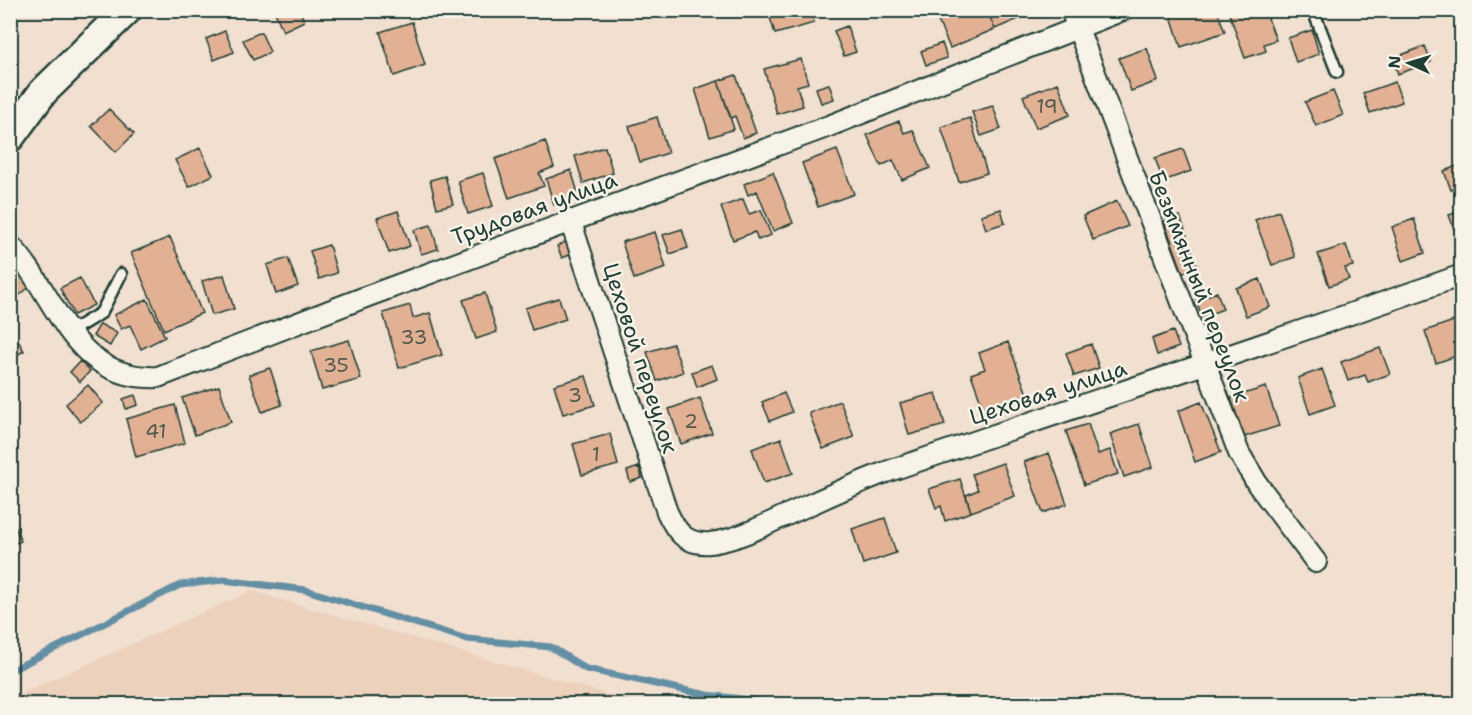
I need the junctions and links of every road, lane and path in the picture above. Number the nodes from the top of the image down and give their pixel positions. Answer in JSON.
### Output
{"nodes":[{"id":1,"x":1123,"y":10,"type":"edge"},
{"id":2,"x":1313,"y":10,"type":"edge"},
{"id":3,"x":114,"y":14,"type":"edge"},
{"id":4,"x":1074,"y":19,"type":"edge"},
{"id":5,"x":1337,"y":72,"type":"dead end"},
{"id":6,"x":10,"y":137,"type":"edge"},
{"id":7,"x":570,"y":220,"type":"junction"},
{"id":8,"x":10,"y":245,"type":"edge"},
{"id":9,"x":122,"y":274,"type":"dead end"},
{"id":10,"x":1461,"y":275,"type":"edge"},
{"id":11,"x":71,"y":331,"type":"junction"},
{"id":12,"x":1205,"y":366,"type":"junction"},
{"id":13,"x":667,"y":512,"type":"joint"},
{"id":14,"x":1316,"y":562,"type":"dead end"}],
"edges":[{"from":1,"to":4,"type":"street","name":"Трудовая улица"},
{"from":2,"to":5,"type":"lane"},
{"from":3,"to":6,"type":"main road"},
{"from":4,"to":7,"type":"street","name":"Трудовая улица"},
{"from":4,"to":12,"type":"street","name":"Безымянный переулок"},
{"from":7,"to":11,"type":"street","name":"Трудовая улица"},
{"from":7,"to":13,"type":"street","name":"Цеховой переулок"},
{"from":8,"to":11,"type":"street","name":"Трудовая улица"},
{"from":9,"to":11,"type":"lane"},
{"from":10,"to":12,"type":"street","name":"Цеховая улица"},
{"from":12,"to":13,"type":"street","name":"Цеховая улица"},
{"from":12,"to":14,"type":"street","name":"Безымянный переулок"}]}
